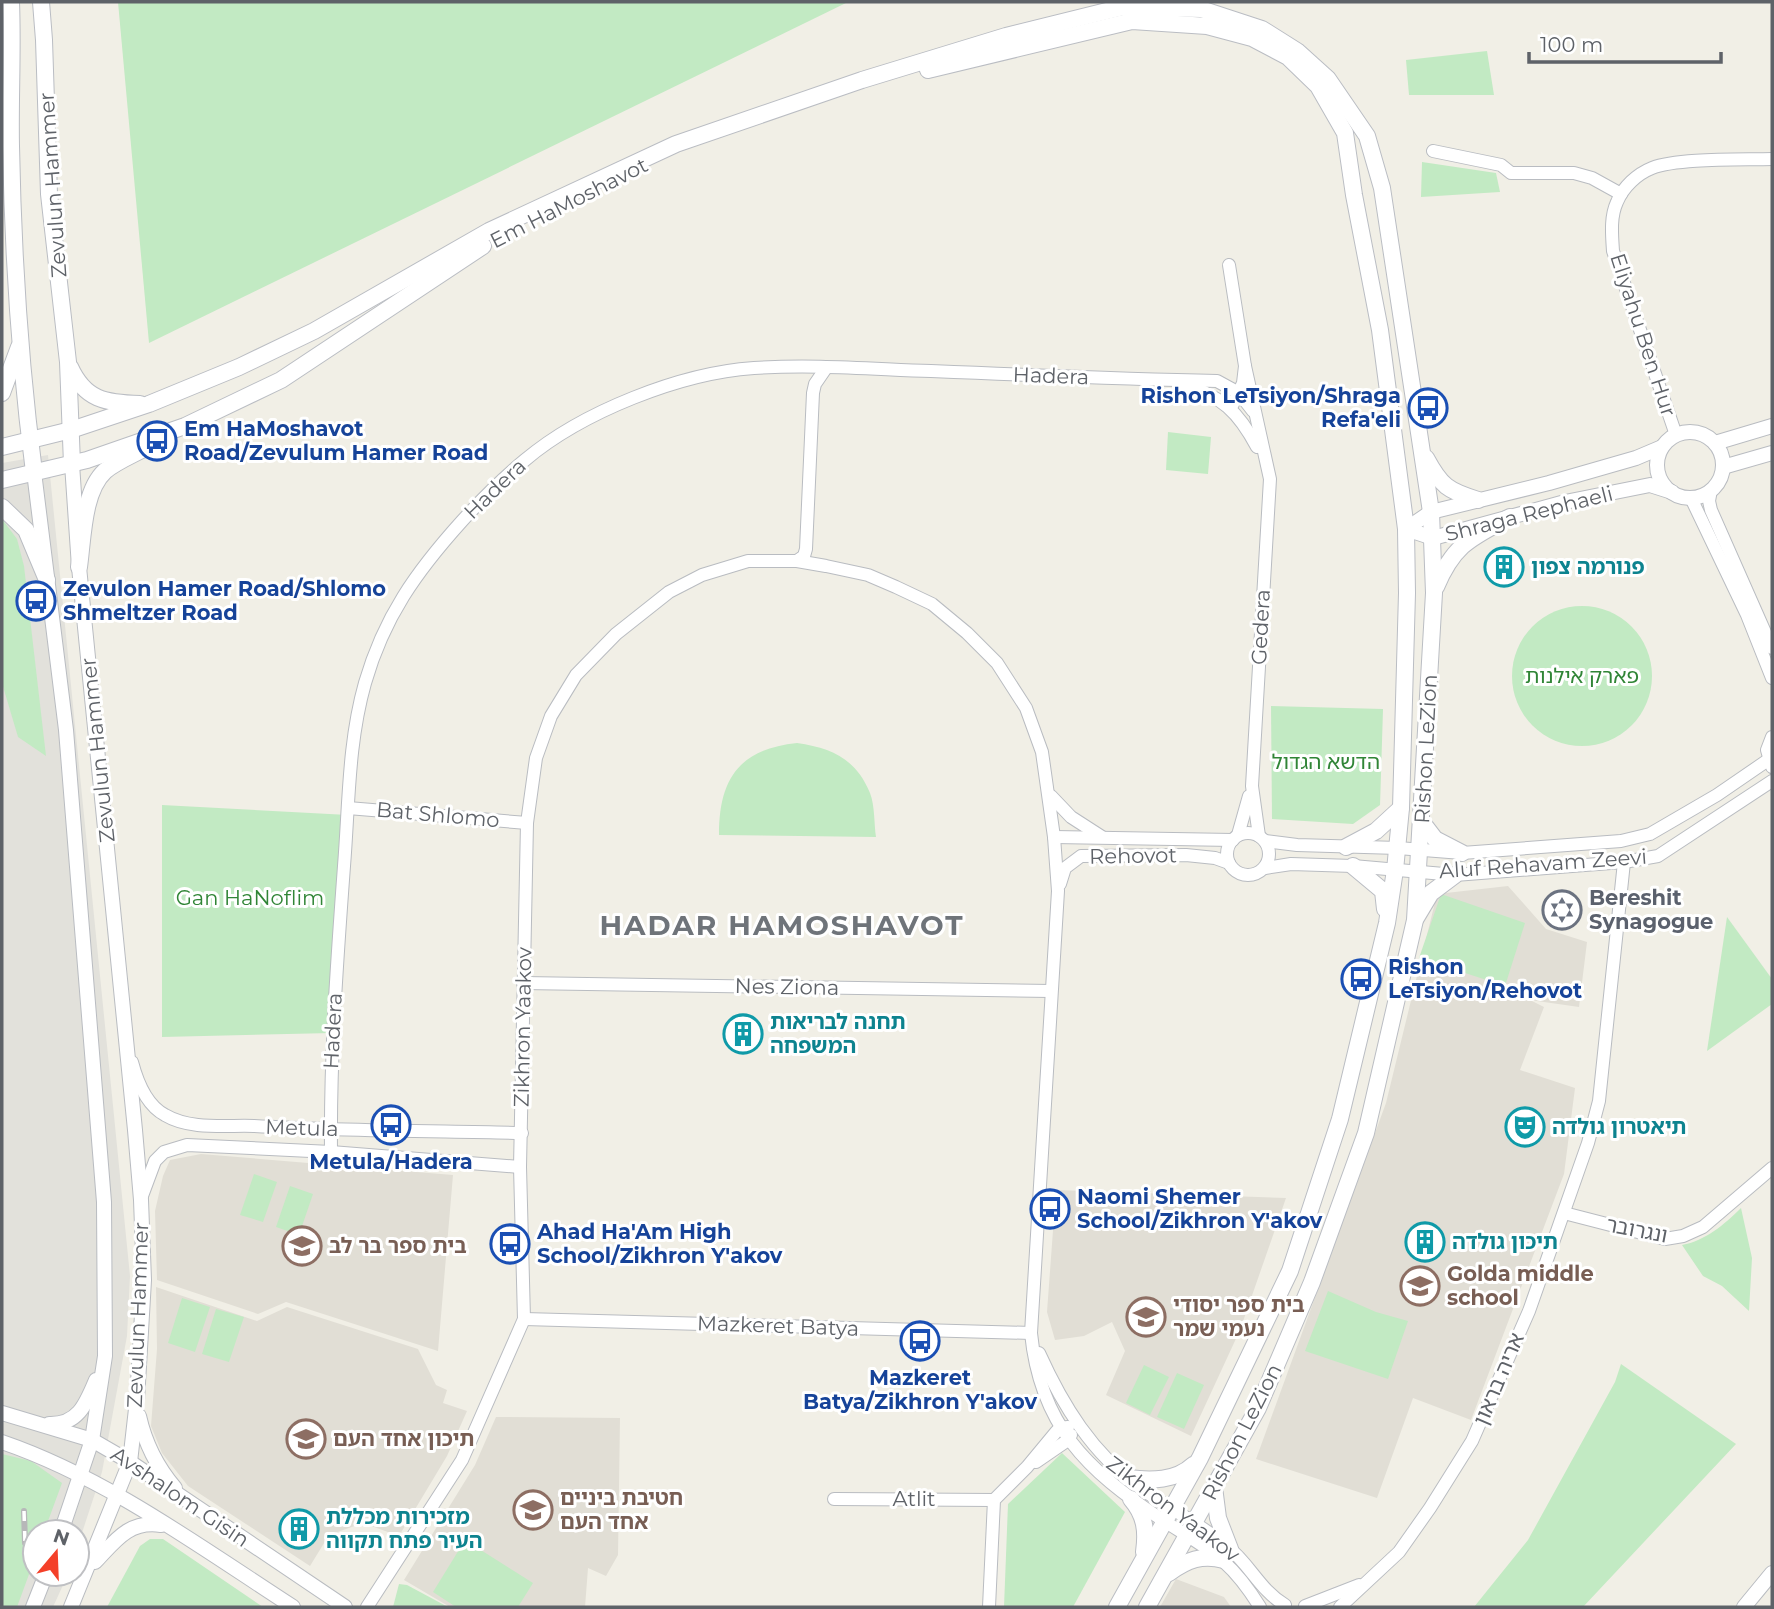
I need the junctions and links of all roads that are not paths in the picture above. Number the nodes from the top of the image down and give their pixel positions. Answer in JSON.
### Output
{"nodes":[{"id":1,"x":11,"y":2,"type":"edge"},
{"id":2,"x":41,"y":2,"type":"edge"},
{"id":3,"x":1127,"y":14,"type":"junction"},
{"id":4,"x":1433,"y":151,"type":"dead end"},
{"id":5,"x":1772,"y":159,"type":"edge"},
{"id":6,"x":1621,"y":194,"type":"junction"},
{"id":7,"x":1229,"y":265,"type":"dead end"},
{"id":8,"x":21,"y":341,"type":"junction"},
{"id":9,"x":68,"y":362,"type":"junction"},
{"id":10,"x":1245,"y":366,"type":"junction"},
{"id":11,"x":792,"y":368,"type":"junction"},
{"id":12,"x":826,"y":368,"type":"junction"},
{"id":13,"x":1171,"y":380,"type":"junction"},
{"id":14,"x":1217,"y":381,"type":"junction"},
{"id":15,"x":2,"y":393,"type":"edge"},
{"id":16,"x":813,"y":393,"type":"junction"},
{"id":17,"x":1239,"y":393,"type":"junction"},
{"id":18,"x":149,"y":404,"type":"junction"},
{"id":19,"x":1231,"y":408,"type":"junction"},
{"id":20,"x":1253,"y":411,"type":"junction"},
{"id":21,"x":185,"y":426,"type":"junction"},
{"id":22,"x":1772,"y":426,"type":"edge"},
{"id":23,"x":71,"y":430,"type":"junction"},
{"id":24,"x":1676,"y":435,"type":"junction"},
{"id":25,"x":30,"y":440,"type":"junction"},
{"id":26,"x":1715,"y":443,"type":"junction"},
{"id":27,"x":1420,"y":445,"type":"junction"},
{"id":28,"x":2,"y":447,"type":"edge"},
{"id":29,"x":1662,"y":447,"type":"junction"},
{"id":30,"x":1772,"y":453,"type":"edge"},
{"id":31,"x":72,"y":464,"type":"junction"},
{"id":32,"x":1723,"y":467,"type":"junction"},
{"id":33,"x":1269,"y":469,"type":"junction"},
{"id":34,"x":34,"y":472,"type":"junction"},
{"id":35,"x":2,"y":480,"type":"edge"},
{"id":36,"x":1711,"y":490,"type":"junction"},
{"id":37,"x":1672,"y":492,"type":"junction"},
{"id":38,"x":1691,"y":498,"type":"junction"},
{"id":39,"x":1478,"y":500,"type":"junction"},
{"id":40,"x":2,"y":507,"type":"edge"},
{"id":41,"x":1430,"y":512,"type":"junction"},
{"id":42,"x":1510,"y":517,"type":"junction"},
{"id":43,"x":1406,"y":528,"type":"junction"},
{"id":44,"x":1433,"y":538,"type":"junction"},
{"id":45,"x":806,"y":550,"type":"junction"},
{"id":46,"x":797,"y":561,"type":"junction"},
{"id":47,"x":813,"y":564,"type":"junction"},
{"id":48,"x":79,"y":567,"type":"junction"},
{"id":49,"x":47,"y":580,"type":"junction"},
{"id":50,"x":1434,"y":593,"type":"junction"},
{"id":51,"x":1772,"y":648,"type":"edge"},
{"id":52,"x":1772,"y":678,"type":"edge"},
{"id":53,"x":1772,"y":737,"type":"edge"},
{"id":54,"x":1770,"y":764,"type":"edge"},
{"id":55,"x":1772,"y":781,"type":"edge"},
{"id":56,"x":1252,"y":786,"type":"junction"},
{"id":57,"x":1049,"y":793,"type":"junction"},
{"id":58,"x":348,"y":808,"type":"junction"},
{"id":59,"x":1401,"y":808,"type":"junction"},
{"id":60,"x":1422,"y":822,"type":"junction"},
{"id":61,"x":527,"y":823,"type":"junction"},
{"id":62,"x":1054,"y":837,"type":"junction"},
{"id":63,"x":1105,"y":838,"type":"junction"},
{"id":64,"x":1235,"y":838,"type":"junction"},
{"id":65,"x":1262,"y":839,"type":"junction"},
{"id":66,"x":1346,"y":847,"type":"junction"},
{"id":67,"x":1398,"y":848,"type":"junction"},
{"id":68,"x":1419,"y":849,"type":"junction"},
{"id":69,"x":1461,"y":853,"type":"junction"},
{"id":70,"x":1624,"y":862,"type":"junction"},
{"id":71,"x":1229,"y":863,"type":"junction"},
{"id":72,"x":1353,"y":866,"type":"junction"},
{"id":73,"x":1265,"y":868,"type":"junction"},
{"id":74,"x":1395,"y":870,"type":"junction"},
{"id":75,"x":1417,"y":872,"type":"junction"},
{"id":76,"x":1455,"y":875,"type":"junction"},
{"id":77,"x":1058,"y":891,"type":"junction"},
{"id":78,"x":1415,"y":920,"type":"junction"},
{"id":79,"x":1387,"y":923,"type":"junction"},
{"id":80,"x":523,"y":983,"type":"junction"},
{"id":81,"x":1051,"y":991,"type":"junction"},
{"id":82,"x":128,"y":1046,"type":"junction"},
{"id":83,"x":331,"y":1129,"type":"junction"},
{"id":84,"x":522,"y":1133,"type":"junction"},
{"id":85,"x":331,"y":1152,"type":"junction"},
{"id":86,"x":520,"y":1167,"type":"junction"},
{"id":87,"x":1772,"y":1168,"type":"edge"},
{"id":88,"x":141,"y":1200,"type":"junction"},
{"id":89,"x":1564,"y":1213,"type":"junction"},
{"id":90,"x":524,"y":1319,"type":"junction"},
{"id":91,"x":1031,"y":1333,"type":"junction"},
{"id":92,"x":105,"y":1356,"type":"junction"},
{"id":93,"x":137,"y":1400,"type":"junction"},
{"id":94,"x":2,"y":1413,"type":"edge"},
{"id":95,"x":42,"y":1423,"type":"junction"},
{"id":96,"x":1078,"y":1426,"type":"junction"},
{"id":97,"x":1060,"y":1428,"type":"junction"},
{"id":98,"x":92,"y":1440,"type":"junction"},
{"id":99,"x":1068,"y":1440,"type":"junction"},
{"id":100,"x":2,"y":1442,"type":"edge"},
{"id":101,"x":1200,"y":1458,"type":"junction"},
{"id":102,"x":130,"y":1462,"type":"junction"},
{"id":103,"x":1027,"y":1467,"type":"junction"},
{"id":104,"x":81,"y":1476,"type":"junction"},
{"id":105,"x":1128,"y":1478,"type":"junction"},
{"id":106,"x":1214,"y":1487,"type":"junction"},
{"id":107,"x":118,"y":1496,"type":"junction"},
{"id":108,"x":834,"y":1499,"type":"dead end"},
{"id":109,"x":1131,"y":1499,"type":"junction"},
{"id":110,"x":994,"y":1500,"type":"junction"},
{"id":111,"x":193,"y":1506,"type":"junction"},
{"id":112,"x":1168,"y":1515,"type":"junction"},
{"id":113,"x":66,"y":1518,"type":"edge"},
{"id":114,"x":166,"y":1526,"type":"junction"},
{"id":115,"x":1191,"y":1529,"type":"junction"},
{"id":116,"x":1227,"y":1554,"type":"junction"},
{"id":117,"x":1142,"y":1562,"type":"junction"},
{"id":118,"x":91,"y":1563,"type":"edge"},
{"id":119,"x":91,"y":1566,"type":"edge"},
{"id":120,"x":1772,"y":1573,"type":"edge"},
{"id":121,"x":1164,"y":1577,"type":"junction"},
{"id":122,"x":1369,"y":1580,"type":"junction"},
{"id":123,"x":40,"y":1588,"type":"edge"},
{"id":124,"x":80,"y":1588,"type":"edge"},
{"id":125,"x":1282,"y":1606,"type":"edge"},
{"id":126,"x":1306,"y":1606,"type":"edge"},
{"id":127,"x":33,"y":1607,"type":"edge"},
{"id":128,"x":71,"y":1607,"type":"edge"},
{"id":129,"x":293,"y":1607,"type":"edge"},
{"id":130,"x":345,"y":1607,"type":"edge"},
{"id":131,"x":367,"y":1607,"type":"edge"},
{"id":132,"x":989,"y":1607,"type":"edge"},
{"id":133,"x":1117,"y":1607,"type":"edge"},
{"id":134,"x":1147,"y":1607,"type":"edge"},
{"id":135,"x":1260,"y":1607,"type":"edge"},
{"id":136,"x":1340,"y":1607,"type":"edge"},
{"id":137,"x":1744,"y":1607,"type":"edge"}],
"edges":[{"from":1,"to":8,"type":"main road","name":"Zevulun Hammer"},
{"from":2,"to":9,"type":"main road","name":"Zevulun Hammer"},
{"from":3,"to":18,"type":"main road","name":"Em HaMoshavot"},
{"from":3,"to":21,"type":"main road","name":"Em HaMoshavot"},
{"from":3,"to":27,"type":"main road","name":"Rishon LeZion"},
{"from":3,"to":43,"type":"main road","name":"Rishon LeZion"},
{"from":4,"to":6,"type":"street"},
{"from":5,"to":6,"type":"street"},
{"from":6,"to":24,"type":"street","name":"Eliyahu Ben Hur"},
{"from":7,"to":10,"type":"street","name":"Gedera"},
{"from":8,"to":15,"type":"main road"},
{"from":8,"to":25,"type":"main road","name":"Zevulun Hammer"},
{"from":9,"to":18,"type":"main road"},
{"from":9,"to":23,"type":"main road","name":"Zevulun Hammer"},
{"from":10,"to":14,"type":"street"},
{"from":10,"to":17,"type":"street","name":"Gedera"},
{"from":10,"to":20,"type":"street","name":"Gedera"},
{"from":11,"to":12,"type":"street","name":"Hadera"},
{"from":11,"to":16,"type":"street"},
{"from":11,"to":58,"type":"street","name":"Hadera"},
{"from":12,"to":13,"type":"street","name":"Hadera"},
{"from":12,"to":16,"type":"street"},
{"from":13,"to":14,"type":"street","name":"Hadera"},
{"from":13,"to":19,"type":"street","name":"Hadera"},
{"from":14,"to":17,"type":"street","name":"Hadera"},
{"from":16,"to":45,"type":"street"},
{"from":17,"to":19,"type":"street","name":"Gedera"},
{"from":17,"to":20,"type":"street","name":"Hadera"},
{"from":18,"to":23,"type":"main road","name":"Em HaMoshavot"},
{"from":19,"to":33,"type":"street"},
{"from":20,"to":33,"type":"street","name":"Gedera"},
{"from":21,"to":31,"type":"main road","name":"Em HaMoshavot"},
{"from":21,"to":48,"type":"main road"},
{"from":22,"to":26,"type":"street"},
{"from":23,"to":25,"type":"main road","name":"Em HaMoshavot"},
{"from":23,"to":31,"type":"main road","name":"Zevulun Hammer"},
{"from":24,"to":26,"type":"street"},
{"from":24,"to":29,"type":"street"},
{"from":25,"to":28,"type":"main road","name":"Em HaMoshavot"},
{"from":25,"to":34,"type":"main road","name":"Zevulun Hammer"},
{"from":26,"to":32,"type":"street"},
{"from":27,"to":39,"type":"main road"},
{"from":27,"to":41,"type":"main road","name":"Rishon LeZion"},
{"from":29,"to":37,"type":"street"},
{"from":29,"to":39,"type":"street","name":"Shraga Rephaeli"},
{"from":30,"to":32,"type":"street"},
{"from":31,"to":34,"type":"main road","name":"Em HaMoshavot"},
{"from":31,"to":48,"type":"street","name":"Zevulun Hammer"},
{"from":32,"to":36,"type":"street"},
{"from":33,"to":56,"type":"street","name":"Gedera"},
{"from":34,"to":35,"type":"main road","name":"Em HaMoshavot"},
{"from":34,"to":49,"type":"street","name":"Zevulun Hammer"},
{"from":36,"to":38,"type":"street"},
{"from":36,"to":51,"type":"street"},
{"from":37,"to":38,"type":"street"},
{"from":37,"to":42,"type":"street","name":"Shraga Rephaeli"},
{"from":38,"to":52,"type":"street"},
{"from":39,"to":41,"type":"street","name":"Shraga Rephaeli"},
{"from":40,"to":49,"type":"main road"},
{"from":41,"to":43,"type":"street","name":"Shraga Rephaeli"},
{"from":41,"to":44,"type":"main road","name":"Rishon LeZion"},
{"from":42,"to":44,"type":"street","name":"Shraga Rephaeli"},
{"from":42,"to":50,"type":"main road"},
{"from":43,"to":44,"type":"street","name":"Shraga Rephaeli"},
{"from":43,"to":59,"type":"main road","name":"Rishon LeZion"},
{"from":44,"to":50,"type":"main road","name":"Rishon LeZion"},
{"from":45,"to":46,"type":"street"},
{"from":45,"to":47,"type":"street"},
{"from":46,"to":47,"type":"street","name":"Zikhron Yaakov"},
{"from":46,"to":61,"type":"street","name":"Zikhron Yaakov"},
{"from":47,"to":57,"type":"street","name":"Zikhron Yaakov"},
{"from":48,"to":82,"type":"street","name":"Zevulun Hammer"},
{"from":49,"to":92,"type":"street","name":"Zevulun Hammer"},
{"from":50,"to":60,"type":"main road","name":"Rishon LeZion"},
{"from":53,"to":54,"type":"street"},
{"from":54,"to":69,"type":"street","name":"Aluf Rehavam Zeevi"},
{"from":55,"to":70,"type":"street","name":"Aluf Rehavam Zeevi"},
{"from":56,"to":64,"type":"street","name":"Gedera"},
{"from":56,"to":65,"type":"street","name":"Gedera"},
{"from":57,"to":62,"type":"street","name":"Zikhron Yaakov"},
{"from":57,"to":63,"type":"street"},
{"from":58,"to":61,"type":"street","name":"Bat Shlomo"},
{"from":58,"to":83,"type":"street","name":"Hadera"},
{"from":59,"to":66,"type":"main road"},
{"from":59,"to":67,"type":"main road","name":"Rishon LeZion"},
{"from":60,"to":68,"type":"main road","name":"Rishon LeZion"},
{"from":60,"to":69,"type":"main road"},
{"from":61,"to":80,"type":"street","name":"Zikhron Yaakov"},
{"from":62,"to":63,"type":"street","name":"Rehovot"},
{"from":62,"to":77,"type":"street","name":"Zikhron Yaakov"},
{"from":63,"to":64,"type":"street","name":"Rehovot"},
{"from":64,"to":65,"type":"street"},
{"from":64,"to":71,"type":"street"},
{"from":65,"to":66,"type":"street"},
{"from":65,"to":73,"type":"street"},
{"from":66,"to":67,"type":"street"},
{"from":67,"to":68,"type":"street","name":"Aluf Rehavam Zeevi"},
{"from":67,"to":74,"type":"main road","name":"Rishon LeZion"},
{"from":68,"to":69,"type":"street","name":"Aluf Rehavam Zeevi"},
{"from":68,"to":75,"type":"main road","name":"Rishon LeZion"},
{"from":70,"to":76,"type":"street","name":"Aluf Rehavam Zeevi"},
{"from":70,"to":89,"type":"street","name":"אריה בראון"},
{"from":71,"to":73,"type":"street"},
{"from":71,"to":77,"type":"street","name":"Rehovot"},
{"from":72,"to":73,"type":"street"},
{"from":72,"to":74,"type":"street"},
{"from":72,"to":79,"type":"main road"},
{"from":74,"to":75,"type":"street"},
{"from":74,"to":79,"type":"main road","name":"Rishon LeZion"},
{"from":75,"to":76,"type":"street","name":"Aluf Rehavam Zeevi"},
{"from":75,"to":78,"type":"main road","name":"Rishon LeZion"},
{"from":76,"to":78,"type":"main road"},
{"from":77,"to":81,"type":"street","name":"Zikhron Yaakov"},
{"from":78,"to":106,"type":"main road","name":"Rishon LeZion"},
{"from":79,"to":101,"type":"main road","name":"Rishon LeZion"},
{"from":80,"to":81,"type":"street","name":"Nes Ziona"},
{"from":80,"to":84,"type":"street","name":"Zikhron Yaakov"},
{"from":81,"to":91,"type":"street","name":"Zikhron Yaakov"},
{"from":82,"to":83,"type":"street","name":"Metula"},
{"from":82,"to":88,"type":"street","name":"Zevulun Hammer"},
{"from":83,"to":84,"type":"street","name":"Metula"},
{"from":83,"to":85,"type":"street","name":"Hadera"},
{"from":84,"to":86,"type":"street","name":"Zikhron Yaakov"},
{"from":85,"to":86,"type":"street","name":"Metula"},
{"from":85,"to":88,"type":"street","name":"Metula"},
{"from":86,"to":90,"type":"street","name":"Zikhron Yaakov"},
{"from":87,"to":89,"type":"street","name":"ונגרובר"},
{"from":88,"to":93,"type":"street","name":"Zevulun Hammer"},
{"from":89,"to":122,"type":"street","name":"אריה בראון"},
{"from":90,"to":91,"type":"street","name":"Mazkeret Batya"},
{"from":90,"to":131,"type":"street","name":"Zikhron Yaakov"},
{"from":91,"to":96,"type":"street","name":"Zikhron Yaakov"},
{"from":91,"to":97,"type":"street","name":"Zikhron Yaakov"},
{"from":92,"to":95,"type":"street"},
{"from":92,"to":98,"type":"street","name":"Zevulun Hammer"},
{"from":93,"to":102,"type":"street","name":"Zevulun Hammer"},
{"from":93,"to":111,"type":"street"},
{"from":94,"to":95,"type":"street","name":"Avshalom Gisin"},
{"from":95,"to":98,"type":"street","name":"Avshalom Gisin"},
{"from":96,"to":97,"type":"street"},
{"from":96,"to":99,"type":"street"},
{"from":96,"to":105,"type":"street","name":"Zikhron Yaakov"},
{"from":97,"to":99,"type":"street","name":"Zikhron Yaakov"},
{"from":97,"to":103,"type":"street"},
{"from":98,"to":102,"type":"street","name":"Avshalom Gisin"},
{"from":98,"to":104,"type":"street","name":"Zevulun Hammer"},
{"from":99,"to":103,"type":"street"},
{"from":99,"to":109,"type":"street","name":"Zikhron Yaakov"},
{"from":100,"to":104,"type":"street","name":"Avshalom Gisin"},
{"from":101,"to":105,"type":"main road"},
{"from":101,"to":112,"type":"main road","name":"Rishon LeZion"},
{"from":102,"to":107,"type":"street","name":"Zevulun Hammer"},
{"from":102,"to":111,"type":"street","name":"Avshalom Gisin"},
{"from":103,"to":110,"type":"street"},
{"from":104,"to":107,"type":"street","name":"Avshalom Gisin"},
{"from":104,"to":113,"type":"street","name":"Zevulun Hammer"},
{"from":105,"to":112,"type":"street","name":"Zikhron Yaakov"},
{"from":106,"to":115,"type":"main road","name":"Rishon LeZion"},
{"from":106,"to":116,"type":"main road"},
{"from":107,"to":114,"type":"street","name":"Avshalom Gisin"},
{"from":107,"to":118,"type":"street","name":"Zevulun Hammer"},
{"from":108,"to":110,"type":"street","name":"Atlit"},
{"from":109,"to":112,"type":"street","name":"Zikhron Yaakov"},
{"from":109,"to":117,"type":"main road"},
{"from":110,"to":132,"type":"street"},
{"from":111,"to":130,"type":"street","name":"Avshalom Gisin"},
{"from":112,"to":115,"type":"street","name":"Zikhron Yaakov"},
{"from":112,"to":117,"type":"main road","name":"Rishon LeZion"},
{"from":114,"to":119,"type":"street"},
{"from":114,"to":129,"type":"street","name":"Avshalom Gisin"},
{"from":115,"to":116,"type":"street","name":"Zikhron Yaakov"},
{"from":115,"to":121,"type":"main road","name":"Rishon LeZion"},
{"from":116,"to":121,"type":"main road"},
{"from":116,"to":125,"type":"street","name":"Zikhron Yaakov"},
{"from":116,"to":135,"type":"street","name":"Zikhron Yaakov"},
{"from":117,"to":133,"type":"main road","name":"Rishon LeZion"},
{"from":120,"to":137,"type":"street"},
{"from":121,"to":134,"type":"main road","name":"Rishon LeZion"},
{"from":122,"to":126,"type":"street","name":"אריה בראון"},
{"from":122,"to":136,"type":"street","name":"אריה בראון"},
{"from":123,"to":127,"type":"street"},
{"from":124,"to":128,"type":"street","name":"Zevulun Hammer"},
{"from":125,"to":126,"type":"street","name":"אריה בראון"}]}
